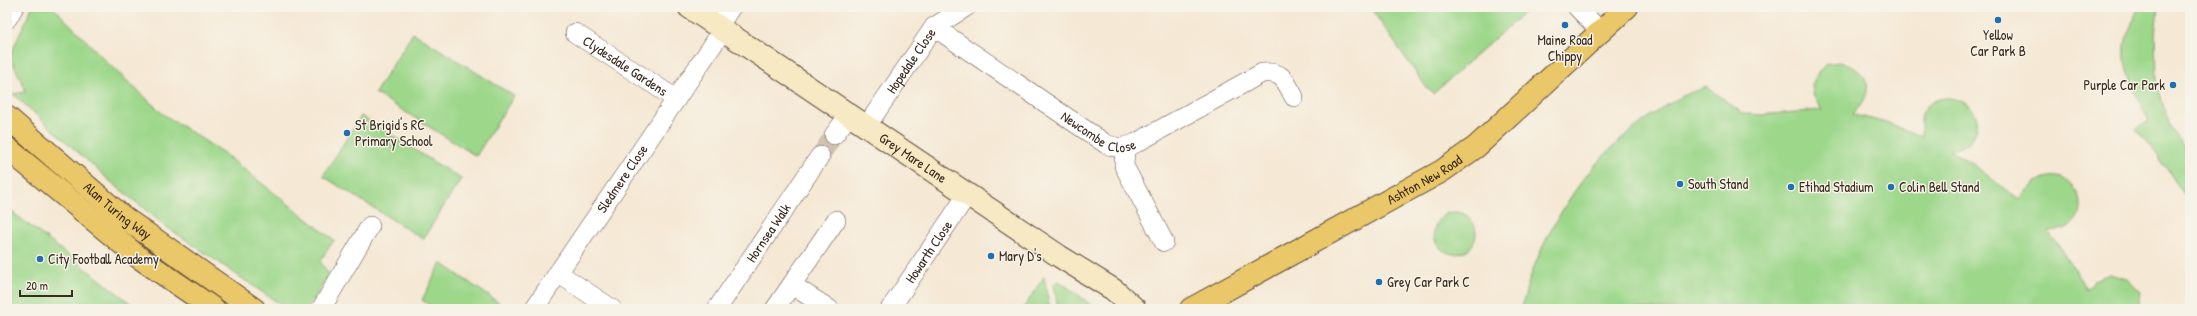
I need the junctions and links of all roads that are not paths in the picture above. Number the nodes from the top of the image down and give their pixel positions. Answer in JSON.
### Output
{"nodes":[{"id":1,"x":14,"y":7,"type":"edge"},
{"id":2,"x":689,"y":7,"type":"edge"},
{"id":3,"x":731,"y":7,"type":"edge"},
{"id":4,"x":966,"y":7,"type":"edge"},
{"id":5,"x":1577,"y":7,"type":"edge"},
{"id":6,"x":1627,"y":7,"type":"edge"},
{"id":7,"x":7,"y":19,"type":"edge"},
{"id":8,"x":934,"y":27,"type":"junction"},
{"id":9,"x":720,"y":29,"type":"junction"},
{"id":10,"x":574,"y":32,"type":"dead end"},
{"id":11,"x":1601,"y":32,"type":"junction"},
{"id":12,"x":1291,"y":92,"type":"dead end"},
{"id":13,"x":676,"y":99,"type":"junction"},
{"id":14,"x":849,"y":115,"type":"junction"},
{"id":15,"x":7,"y":117,"type":"edge"},
{"id":16,"x":866,"y":127,"type":"junction"},
{"id":17,"x":834,"y":135,"type":"tunnel mouth"},
{"id":18,"x":7,"y":148,"type":"edge"},
{"id":19,"x":1125,"y":148,"type":"junction"},
{"id":20,"x":820,"y":156,"type":"tunnel mouth"},
{"id":21,"x":967,"y":195,"type":"junction"},
{"id":22,"x":836,"y":220,"type":"dead end"},
{"id":23,"x":370,"y":226,"type":"dead end"},
{"id":24,"x":1164,"y":242,"type":"dead end"},
{"id":25,"x":558,"y":273,"type":"junction"},
{"id":26,"x":792,"y":285,"type":"junction"},
{"id":27,"x":214,"y":309,"type":"edge"},
{"id":28,"x":254,"y":309,"type":"edge"},
{"id":29,"x":321,"y":309,"type":"edge"},
{"id":30,"x":534,"y":309,"type":"edge"},
{"id":31,"x":612,"y":309,"type":"edge"},
{"id":32,"x":717,"y":309,"type":"edge"},
{"id":33,"x":775,"y":309,"type":"edge"},
{"id":34,"x":829,"y":309,"type":"edge"},
{"id":35,"x":890,"y":309,"type":"edge"},
{"id":36,"x":1135,"y":309,"type":"edge"},
{"id":37,"x":1191,"y":309,"type":"edge"}],
"edges":[{"from":1,"to":7,"type":"street"},
{"from":2,"to":9,"type":"street","name":"Grey Mare Lane"},
{"from":3,"to":9,"type":"street","name":"Sledmere Close"},
{"from":4,"to":8,"type":"street","name":"Hopedale Close"},
{"from":5,"to":11,"type":"street"},
{"from":6,"to":11,"type":"main road","name":"Ashton New Road"},
{"from":8,"to":16,"type":"street","name":"Hopedale Close"},
{"from":8,"to":19,"type":"street","name":"Newcombe Close"},
{"from":9,"to":13,"type":"street","name":"Sledmere Close"},
{"from":9,"to":14,"type":"street","name":"Grey Mare Lane"},
{"from":10,"to":13,"type":"street","name":"Clydesdale Gardens"},
{"from":11,"to":37,"type":"main road","name":"Ashton New Road"},
{"from":12,"to":19,"type":"street","name":"Newcombe Close"},
{"from":13,"to":25,"type":"street","name":"Sledmere Close"},
{"from":14,"to":16,"type":"street","name":"Grey Mare Lane"},
{"from":14,"to":17,"type":"street"},
{"from":15,"to":28,"type":"main road","name":"Alan Turing Way"},
{"from":16,"to":21,"type":"street","name":"Grey Mare Lane"},
{"from":18,"to":27,"type":"main road","name":"Alan Turing Way"},
{"from":19,"to":24,"type":"street"},
{"from":20,"to":32,"type":"street","name":"Hornsea Walk"},
{"from":21,"to":35,"type":"street","name":"Howarth Close"},
{"from":21,"to":36,"type":"street","name":"Grey Mare Lane"},
{"from":22,"to":26,"type":"street"},
{"from":23,"to":29,"type":"street"},
{"from":25,"to":30,"type":"street","name":"Sledmere Close"},
{"from":25,"to":31,"type":"street"},
{"from":26,"to":33,"type":"street"},
{"from":26,"to":34,"type":"street"}]}
